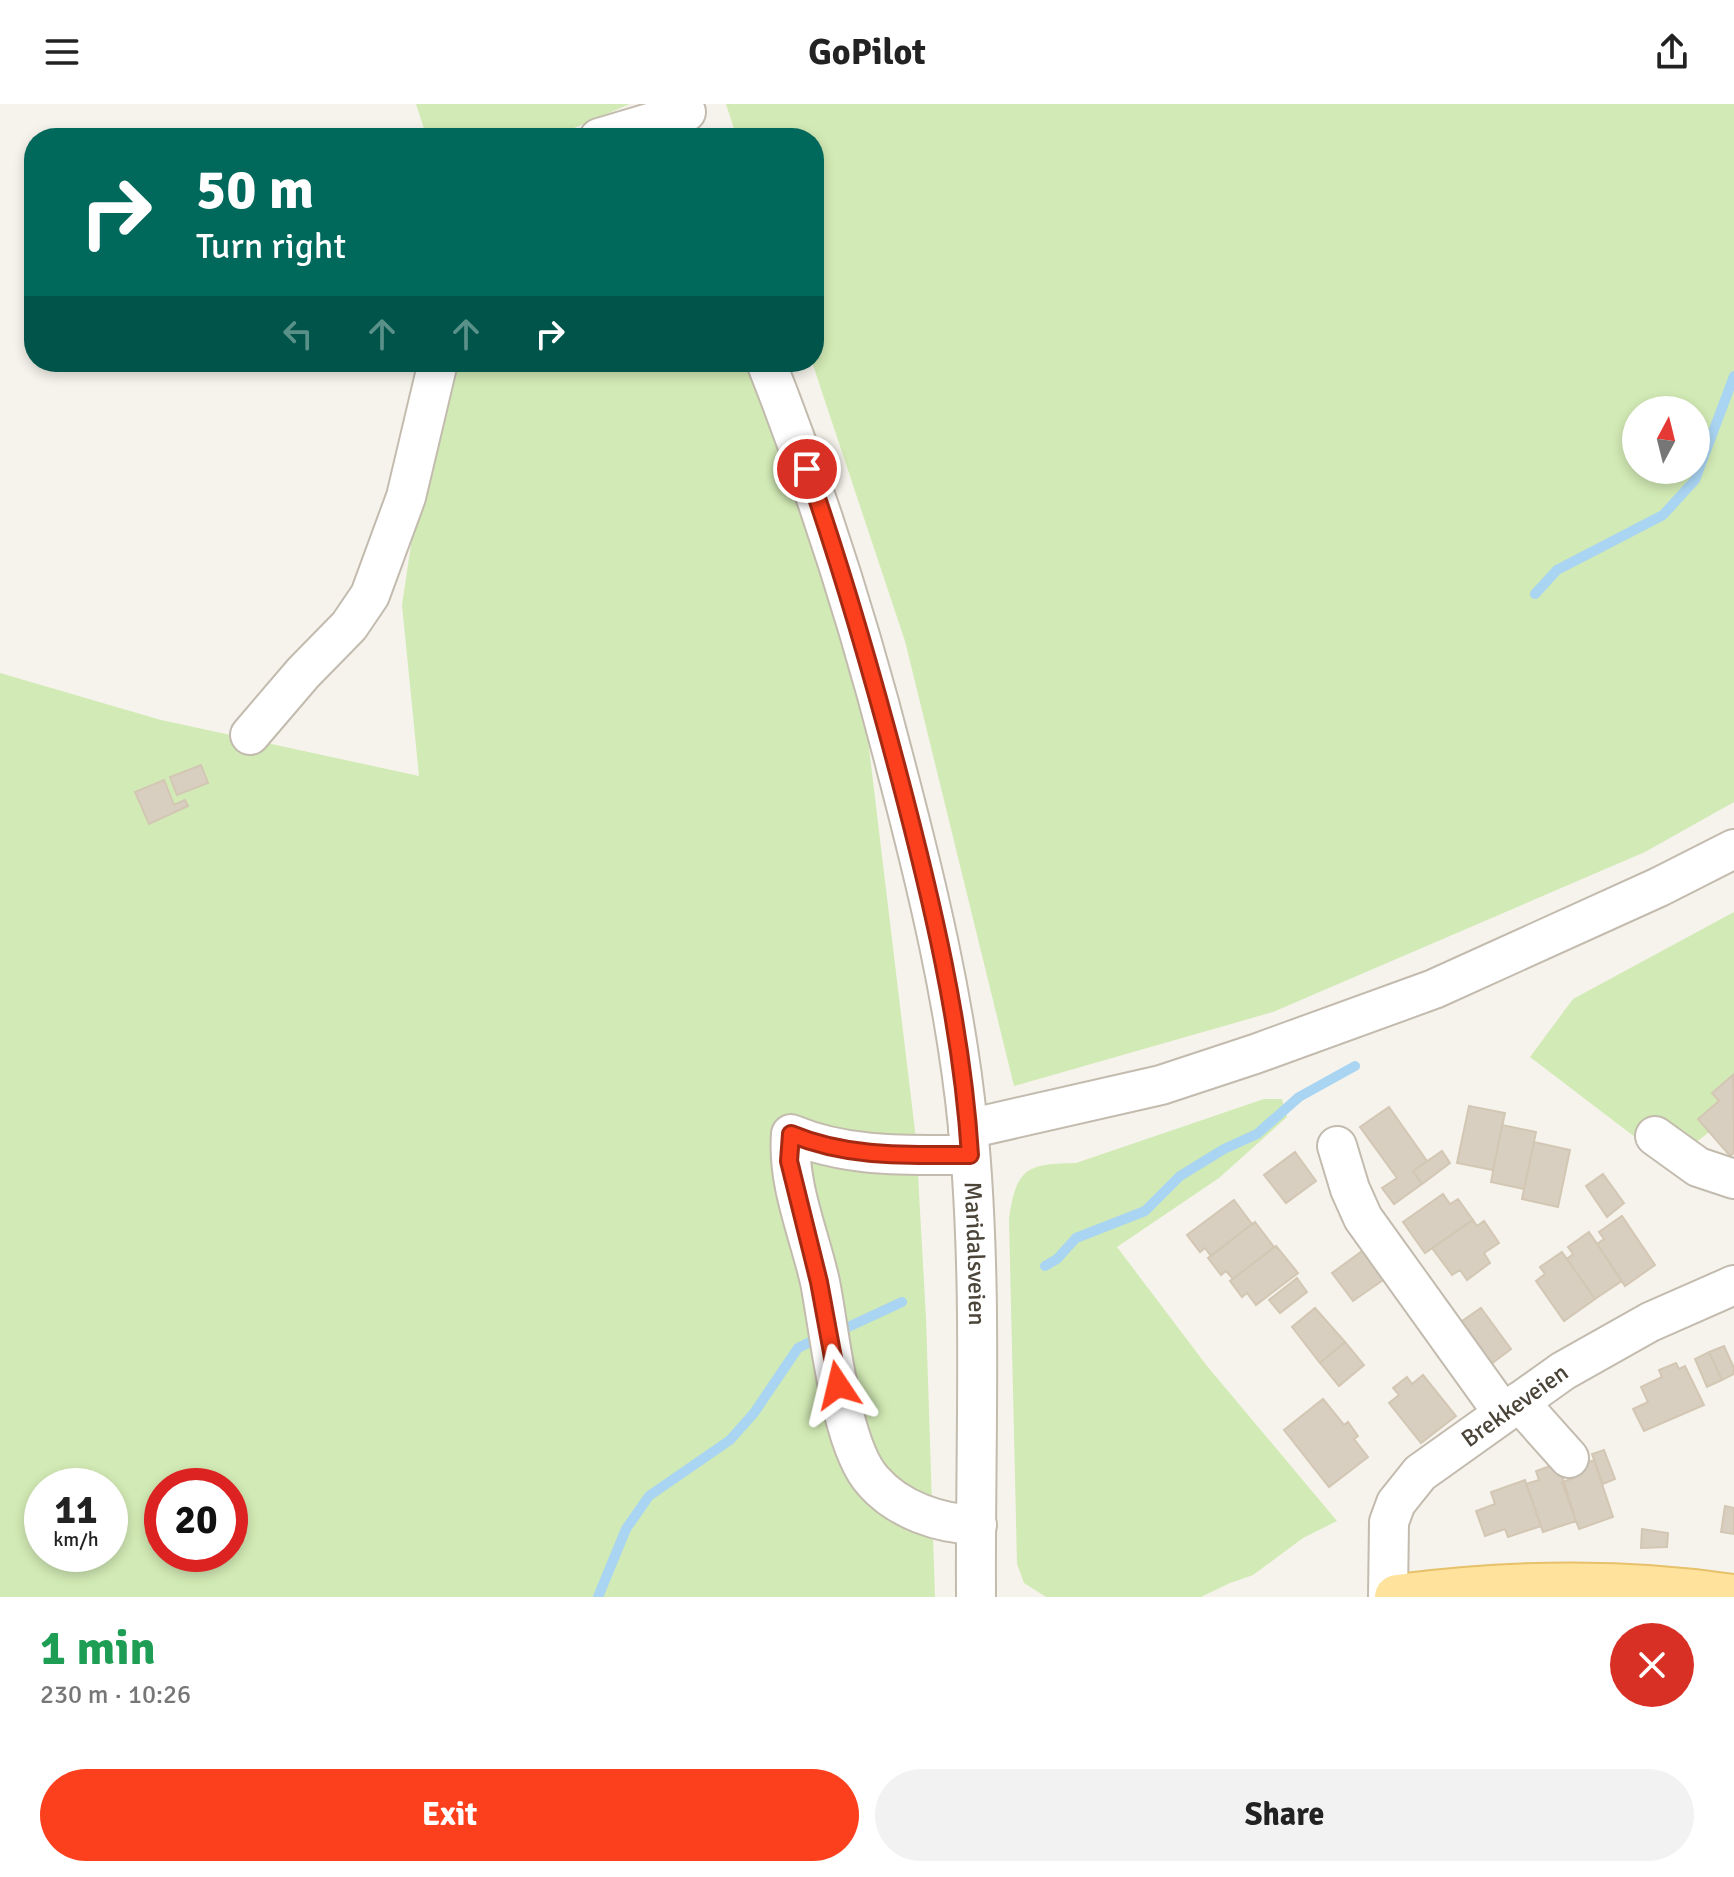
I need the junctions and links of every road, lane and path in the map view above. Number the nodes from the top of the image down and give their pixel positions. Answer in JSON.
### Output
{"nodes":[{"id":1,"x":688,"y":118,"type":"edge"},
{"id":2,"x":644,"y":128,"type":"edge"},
{"id":3,"x":436,"y":372,"type":"edge"},
{"id":4,"x":770,"y":372,"type":"edge"},
{"id":5,"x":250,"y":735,"type":"dead end"},
{"id":6,"x":1734,"y":849,"type":"edge"},
{"id":7,"x":1655,"y":1136,"type":"dead end"},
{"id":8,"x":969,"y":1142,"type":"junction"},
{"id":9,"x":1337,"y":1146,"type":"dead end"},
{"id":10,"x":1734,"y":1179,"type":"edge"},
{"id":11,"x":1734,"y":1285,"type":"edge"},
{"id":12,"x":1511,"y":1407,"type":"junction"},
{"id":13,"x":1569,"y":1458,"type":"dead end"},
{"id":14,"x":977,"y":1525,"type":"junction"},
{"id":15,"x":1543,"y":1592,"type":"edge"},
{"id":16,"x":976,"y":1597,"type":"edge"},
{"id":17,"x":1388,"y":1597,"type":"edge"},
{"id":18,"x":1397,"y":1597,"type":"edge"},
{"id":19,"x":1733,"y":1597,"type":"edge"}],
"edges":[{"from":1,"to":2,"type":"street"},
{"from":3,"to":5,"type":"street"},
{"from":4,"to":8,"type":"street","name":"Maridalsveien"},
{"from":6,"to":8,"type":"street"},
{"from":7,"to":10,"type":"street"},
{"from":8,"to":14,"type":"street","name":"Maridalsveien"},
{"from":8,"to":14,"type":"street"},
{"from":9,"to":12,"type":"street"},
{"from":11,"to":12,"type":"street","name":"Brekkeveien"},
{"from":12,"to":13,"type":"street"},
{"from":12,"to":17,"type":"street","name":"Brekkeveien"},
{"from":14,"to":16,"type":"street","name":"Maridalsveien"},
{"from":15,"to":18,"type":"main road"},
{"from":15,"to":19,"type":"main road"}]}
